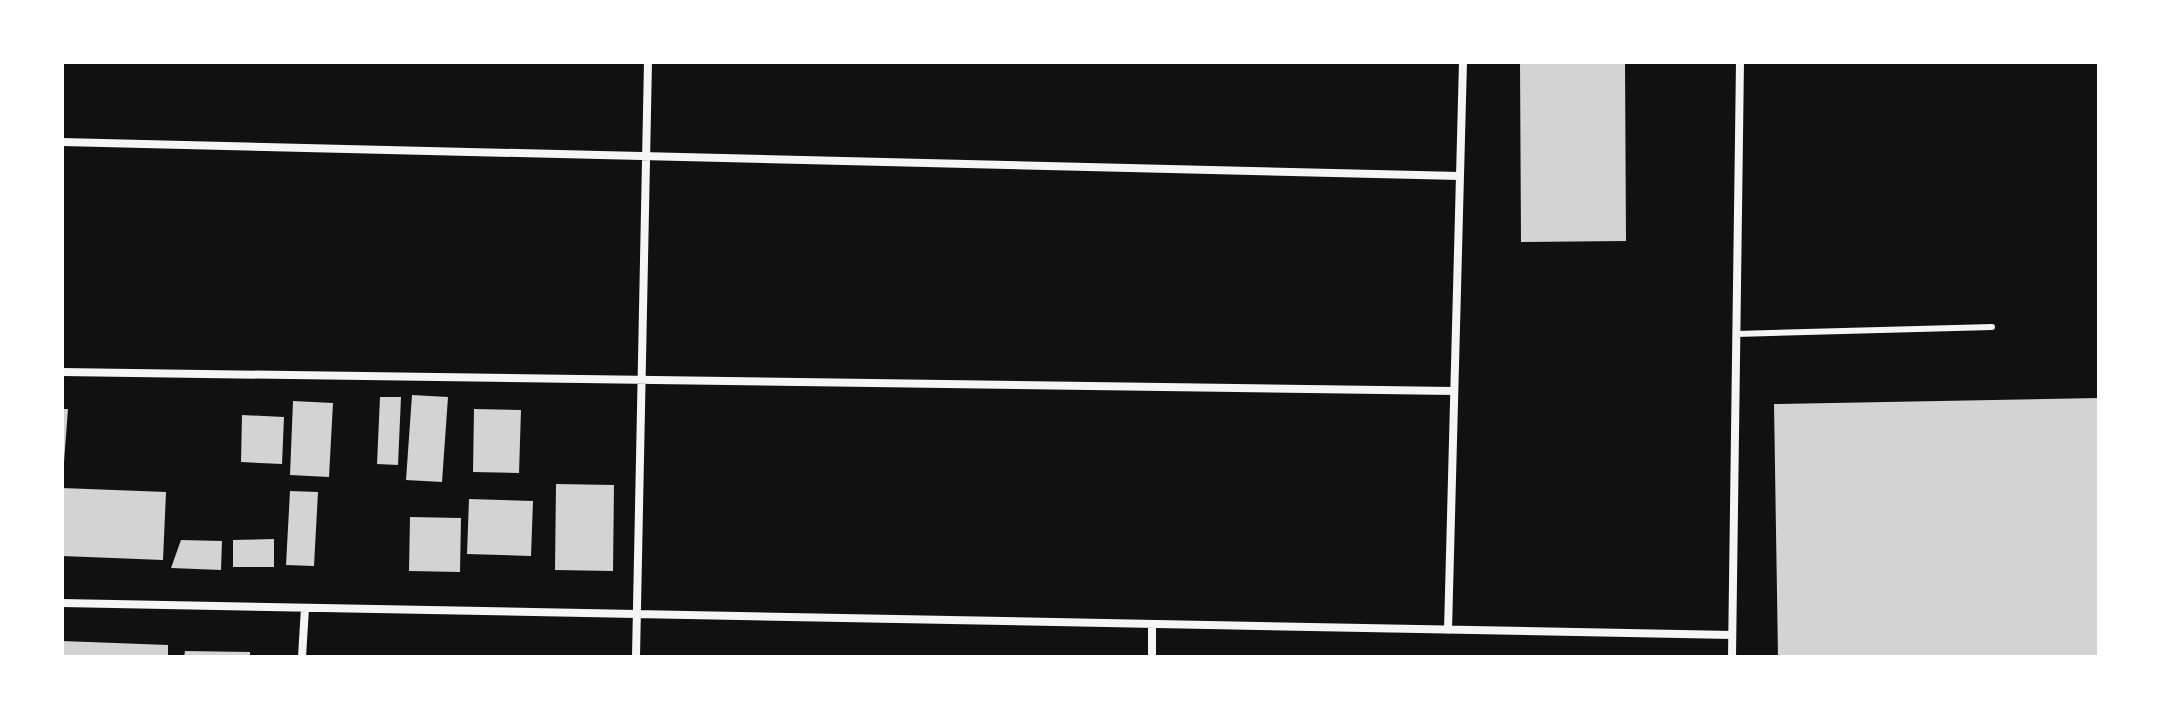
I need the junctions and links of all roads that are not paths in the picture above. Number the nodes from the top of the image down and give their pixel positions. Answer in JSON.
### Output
{"nodes":[{"id":1,"x":648,"y":62,"type":"edge"},
{"id":2,"x":1463,"y":62,"type":"edge"},
{"id":3,"x":1740,"y":62,"type":"edge"},
{"id":4,"x":62,"y":142,"type":"edge"},
{"id":5,"x":646,"y":156,"type":"junction"},
{"id":6,"x":1460,"y":176,"type":"junction"},
{"id":7,"x":1992,"y":327,"type":"dead end"},
{"id":8,"x":1736,"y":334,"type":"junction"},
{"id":9,"x":62,"y":372,"type":"edge"},
{"id":10,"x":642,"y":380,"type":"junction"},
{"id":11,"x":1454,"y":391,"type":"junction"},
{"id":12,"x":62,"y":603,"type":"edge"},
{"id":13,"x":305,"y":608,"type":"junction"},
{"id":14,"x":637,"y":614,"type":"junction"},
{"id":15,"x":1152,"y":624,"type":"junction"},
{"id":16,"x":1448,"y":630,"type":"junction"},
{"id":17,"x":1732,"y":635,"type":"junction"},
{"id":18,"x":302,"y":657,"type":"edge"},
{"id":19,"x":636,"y":657,"type":"edge"},
{"id":20,"x":1152,"y":657,"type":"edge"},
{"id":21,"x":1732,"y":657,"type":"edge"}],
"edges":[{"from":1,"to":5,"type":"street"},
{"from":2,"to":6,"type":"street"},
{"from":3,"to":8,"type":"street"},
{"from":4,"to":5,"type":"street"},
{"from":5,"to":6,"type":"street"},
{"from":5,"to":10,"type":"street"},
{"from":6,"to":11,"type":"street"},
{"from":7,"to":8,"type":"lane"},
{"from":8,"to":17,"type":"street"},
{"from":9,"to":10,"type":"street"},
{"from":10,"to":11,"type":"street"},
{"from":10,"to":14,"type":"street"},
{"from":11,"to":16,"type":"street"},
{"from":12,"to":13,"type":"street"},
{"from":13,"to":14,"type":"street"},
{"from":13,"to":18,"type":"street"},
{"from":14,"to":15,"type":"street"},
{"from":14,"to":19,"type":"street"},
{"from":15,"to":16,"type":"street"},
{"from":15,"to":20,"type":"street"},
{"from":16,"to":17,"type":"street"},
{"from":17,"to":21,"type":"street"}]}
